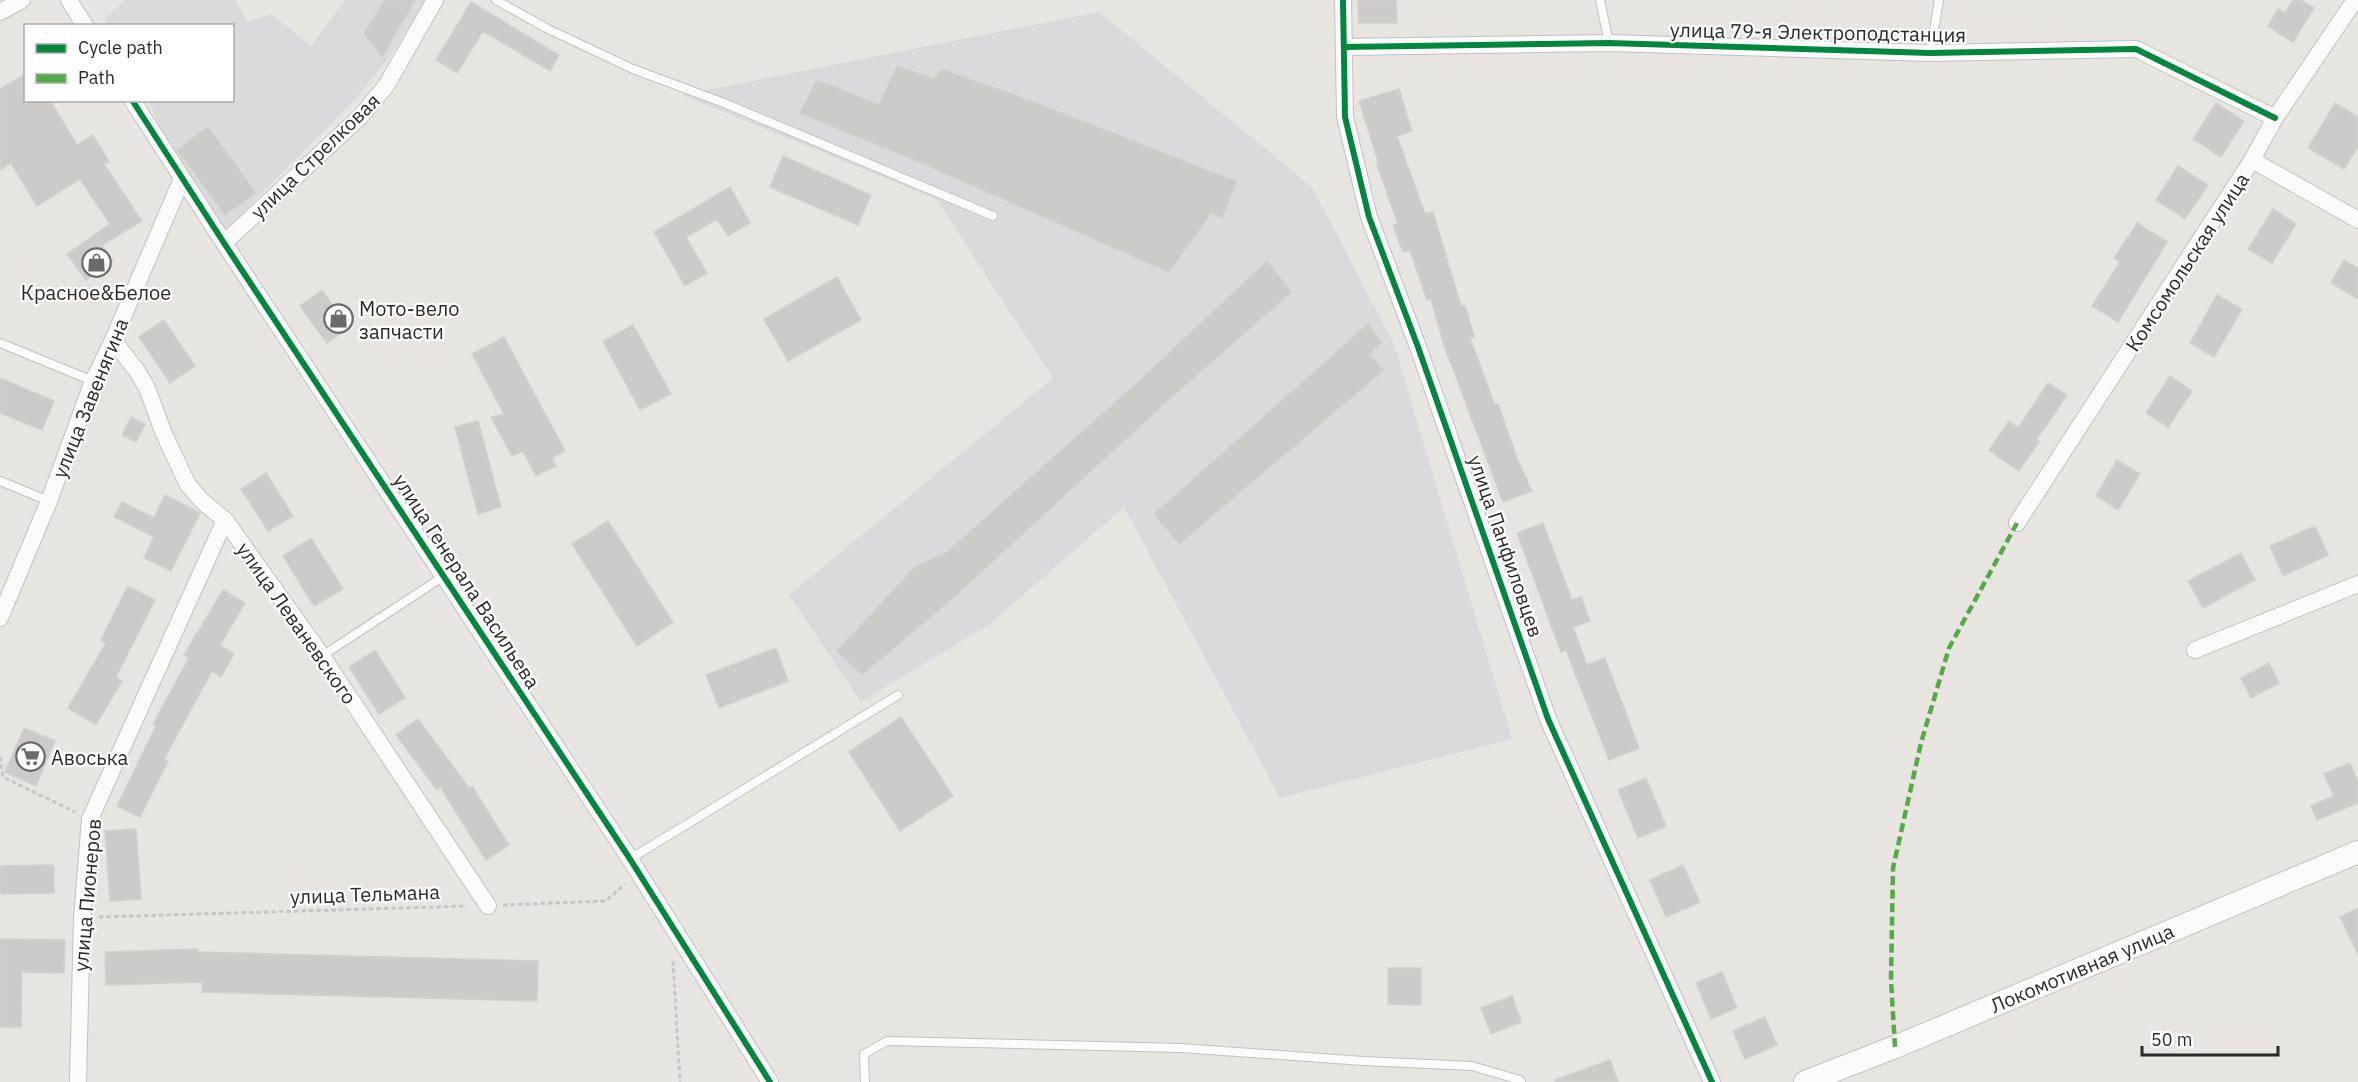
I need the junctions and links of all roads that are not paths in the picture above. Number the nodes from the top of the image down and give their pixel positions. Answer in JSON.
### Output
{"nodes":[{"id":1,"x":22,"y":0,"type":"edge"},
{"id":2,"x":69,"y":0,"type":"edge"},
{"id":3,"x":435,"y":0,"type":"edge"},
{"id":4,"x":496,"y":0,"type":"edge"},
{"id":5,"x":1343,"y":0,"type":"edge"},
{"id":6,"x":1600,"y":0,"type":"edge"},
{"id":7,"x":1939,"y":0,"type":"edge"},
{"id":8,"x":2355,"y":0,"type":"edge"},
{"id":9,"x":0,"y":12,"type":"edge"},
{"id":10,"x":84,"y":24,"type":"edge"},
{"id":11,"x":1609,"y":43,"type":"junction"},
{"id":12,"x":1344,"y":46,"type":"junction"},
{"id":13,"x":1930,"y":53,"type":"junction"},
{"id":14,"x":133,"y":102,"type":"edge"},
{"id":15,"x":2276,"y":118,"type":"junction"},
{"id":16,"x":2252,"y":160,"type":"junction"},
{"id":17,"x":182,"y":179,"type":"junction"},
{"id":18,"x":993,"y":216,"type":"dead end"},
{"id":19,"x":2358,"y":220,"type":"edge"},
{"id":20,"x":224,"y":243,"type":"junction"},
{"id":21,"x":113,"y":340,"type":"junction"},
{"id":22,"x":0,"y":343,"type":"edge"},
{"id":23,"x":93,"y":381,"type":"junction"},
{"id":24,"x":0,"y":481,"type":"edge"},
{"id":25,"x":49,"y":501,"type":"junction"},
{"id":26,"x":225,"y":520,"type":"junction"},
{"id":27,"x":2017,"y":523,"type":"dead end"},
{"id":28,"x":444,"y":576,"type":"junction"},
{"id":29,"x":2358,"y":584,"type":"edge"},
{"id":30,"x":4,"y":599,"type":"edge"},
{"id":31,"x":0,"y":618,"type":"edge"},
{"id":32,"x":2195,"y":650,"type":"dead end"},
{"id":33,"x":322,"y":656,"type":"junction"},
{"id":34,"x":898,"y":695,"type":"dead end"},
{"id":35,"x":2358,"y":852,"type":"edge"},
{"id":36,"x":634,"y":865,"type":"junction"},
{"id":37,"x":488,"y":906,"type":"road end"},
{"id":38,"x":78,"y":1082,"type":"edge"},
{"id":39,"x":770,"y":1082,"type":"edge"},
{"id":40,"x":865,"y":1082,"type":"edge"},
{"id":41,"x":1521,"y":1082,"type":"edge"},
{"id":42,"x":1712,"y":1082,"type":"edge"},
{"id":43,"x":1805,"y":1082,"type":"edge"}],
"edges":[{"from":1,"to":9,"type":"street"},
{"from":2,"to":10,"type":"street"},
{"from":3,"to":20,"type":"street","name":"улица Стрелковая"},
{"from":4,"to":18,"type":"lane"},
{"from":5,"to":12,"type":"street","name":"улица Панфиловцев"},
{"from":6,"to":11,"type":"lane"},
{"from":7,"to":13,"type":"lane"},
{"from":8,"to":15,"type":"street","name":"Комсомольская улица"},
{"from":11,"to":12,"type":"street","name":"улица 79-я Электроподстанция"},
{"from":11,"to":13,"type":"street","name":"улица 79-я Электроподстанция"},
{"from":12,"to":42,"type":"street","name":"улица Панфиловцев"},
{"from":13,"to":15,"type":"street","name":"улица 79-я Электроподстанция"},
{"from":14,"to":17,"type":"street","name":"улица Генерала Васильева"},
{"from":15,"to":16,"type":"street","name":"Комсомольская улица"},
{"from":16,"to":19,"type":"street"},
{"from":16,"to":27,"type":"street","name":"Комсомольская улица"},
{"from":17,"to":20,"type":"street","name":"улица Генерала Васильева"},
{"from":17,"to":21,"type":"street","name":"улица Завенягина"},
{"from":20,"to":28,"type":"street","name":"улица Генерала Васильева"},
{"from":21,"to":23,"type":"street","name":"улица Завенягина"},
{"from":21,"to":26,"type":"street","name":"улица Леваневского"},
{"from":22,"to":23,"type":"lane"},
{"from":23,"to":25,"type":"street","name":"улица Завенягина"},
{"from":24,"to":25,"type":"lane"},
{"from":25,"to":30,"type":"street","name":"улица Завенягина"},
{"from":26,"to":33,"type":"street","name":"улица Леваневского"},
{"from":26,"to":38,"type":"street","name":"улица Пионеров"},
{"from":28,"to":33,"type":"lane"},
{"from":28,"to":36,"type":"street","name":"улица Генерала Васильева"},
{"from":29,"to":32,"type":"street"},
{"from":30,"to":31,"type":"street","name":"улица Завенягина"},
{"from":33,"to":37,"type":"street","name":"улица Леваневского"},
{"from":34,"to":36,"type":"lane"},
{"from":35,"to":43,"type":"main road","name":"Локомотивная улица"},
{"from":36,"to":39,"type":"street","name":"улица Генерала Васильева"},
{"from":40,"to":41,"type":"lane"}]}
